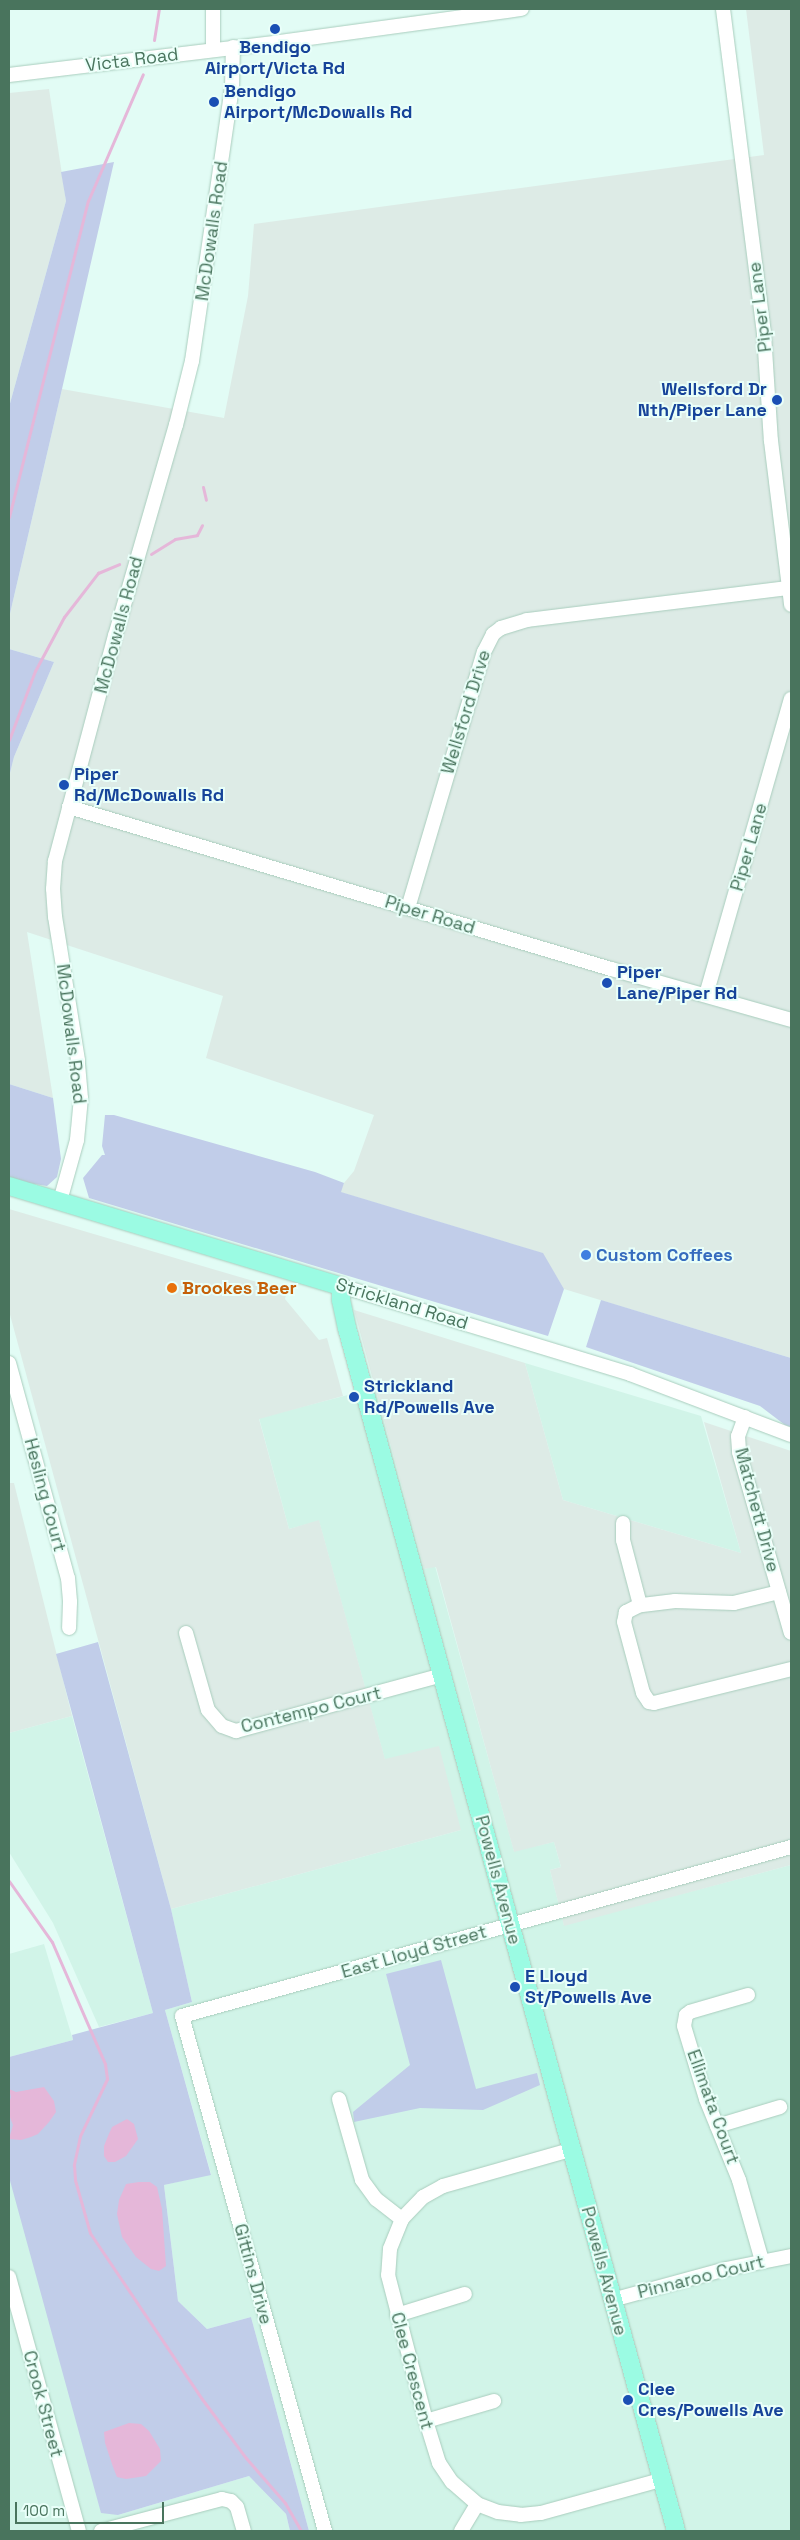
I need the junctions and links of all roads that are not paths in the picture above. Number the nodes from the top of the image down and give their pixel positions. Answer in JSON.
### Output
{"nodes":[{"id":1,"x":213,"y":9,"type":"edge"},
{"id":2,"x":522,"y":9,"type":"edge"},
{"id":3,"x":723,"y":9,"type":"edge"},
{"id":4,"x":233,"y":48,"type":"junction"},
{"id":5,"x":213,"y":49,"type":"junction"},
{"id":6,"x":9,"y":75,"type":"edge"},
{"id":7,"x":789,"y":588,"type":"junction"},
{"id":8,"x":791,"y":606,"type":"edge"},
{"id":9,"x":791,"y":699,"type":"edge"},
{"id":10,"x":69,"y":807,"type":"junction"},
{"id":11,"x":408,"y":908,"type":"junction"},
{"id":12,"x":706,"y":995,"type":"junction"},
{"id":13,"x":791,"y":1020,"type":"edge"},
{"id":14,"x":9,"y":1186,"type":"edge"},
{"id":15,"x":60,"y":1201,"type":"junction"},
{"id":16,"x":341,"y":1286,"type":"junction"},
{"id":17,"x":9,"y":1363,"type":"edge"},
{"id":18,"x":745,"y":1417,"type":"junction"},
{"id":19,"x":791,"y":1435,"type":"edge"},
{"id":20,"x":623,"y":1523,"type":"dead end"},
{"id":21,"x":779,"y":1592,"type":"junction"},
{"id":22,"x":640,"y":1605,"type":"junction"},
{"id":23,"x":69,"y":1628,"type":"dead end"},
{"id":24,"x":186,"y":1632,"type":"dead end"},
{"id":25,"x":791,"y":1633,"type":"edge"},
{"id":26,"x":791,"y":1669,"type":"edge"},
{"id":27,"x":442,"y":1675,"type":"junction"},
{"id":28,"x":791,"y":1847,"type":"edge"},
{"id":29,"x":510,"y":1925,"type":"junction"},
{"id":30,"x":748,"y":1995,"type":"dead end"},
{"id":31,"x":182,"y":2016,"type":"joint"},
{"id":32,"x":339,"y":2099,"type":"dead end"},
{"id":33,"x":780,"y":2107,"type":"dead end"},
{"id":34,"x":717,"y":2126,"type":"junction"},
{"id":35,"x":570,"y":2150,"type":"junction"},
{"id":36,"x":402,"y":2219,"type":"junction"},
{"id":37,"x":791,"y":2256,"type":"edge"},
{"id":38,"x":762,"y":2261,"type":"junction"},
{"id":39,"x":9,"y":2277,"type":"edge"},
{"id":40,"x":466,"y":2294,"type":"dead end"},
{"id":41,"x":612,"y":2300,"type":"junction"},
{"id":42,"x":397,"y":2315,"type":"junction"},
{"id":43,"x":494,"y":2402,"type":"dead end"},
{"id":44,"x":426,"y":2421,"type":"junction"},
{"id":45,"x":661,"y":2480,"type":"junction"},
{"id":46,"x":477,"y":2504,"type":"junction"},
{"id":47,"x":79,"y":2531,"type":"edge"},
{"id":48,"x":101,"y":2531,"type":"edge"},
{"id":49,"x":244,"y":2531,"type":"edge"},
{"id":50,"x":325,"y":2531,"type":"edge"},
{"id":51,"x":461,"y":2531,"type":"edge"},
{"id":52,"x":676,"y":2531,"type":"edge"}],
"edges":[{"from":1,"to":5,"type":"street"},
{"from":2,"to":4,"type":"street","name":"Victa Road"},
{"from":3,"to":7,"type":"street","name":"Piper Lane"},
{"from":4,"to":5,"type":"street","name":"Victa Road"},
{"from":4,"to":10,"type":"street","name":"McDowalls Road"},
{"from":5,"to":6,"type":"street","name":"Victa Road"},
{"from":7,"to":8,"type":"street","name":"Piper Lane"},
{"from":7,"to":11,"type":"street","name":"Wellsford Drive"},
{"from":9,"to":12,"type":"street","name":"Piper Lane"},
{"from":10,"to":11,"type":"street","name":"Piper Road"},
{"from":10,"to":15,"type":"street","name":"McDowalls Road"},
{"from":11,"to":12,"type":"street","name":"Piper Road"},
{"from":12,"to":13,"type":"street","name":"Piper Road"},
{"from":14,"to":15,"type":"main road","name":"Strickland Road"},
{"from":15,"to":16,"type":"main road","name":"Strickland Road"},
{"from":16,"to":18,"type":"street","name":"Strickland Road"},
{"from":16,"to":27,"type":"main road","name":"Powells Avenue"},
{"from":17,"to":23,"type":"street","name":"Hesling Court"},
{"from":18,"to":19,"type":"street","name":"Strickland Road"},
{"from":18,"to":21,"type":"street","name":"Matchett Drive"},
{"from":20,"to":22,"type":"street"},
{"from":21,"to":22,"type":"street"},
{"from":21,"to":25,"type":"street","name":"Matchett Drive"},
{"from":22,"to":26,"type":"street"},
{"from":24,"to":27,"type":"street","name":"Contempo Court"},
{"from":27,"to":29,"type":"main road","name":"Powells Avenue"},
{"from":28,"to":29,"type":"street","name":"East Lloyd Street"},
{"from":29,"to":31,"type":"street","name":"East Lloyd Street"},
{"from":29,"to":35,"type":"main road","name":"Powells Avenue"},
{"from":30,"to":34,"type":"street","name":"Ellimata Court"},
{"from":31,"to":50,"type":"street","name":"Gittins Drive"},
{"from":32,"to":36,"type":"street"},
{"from":33,"to":34,"type":"street"},
{"from":34,"to":38,"type":"street","name":"Ellimata Court"},
{"from":35,"to":36,"type":"street","name":"Clee Crescent"},
{"from":35,"to":41,"type":"main road","name":"Powells Avenue"},
{"from":36,"to":42,"type":"street","name":"Clee Crescent"},
{"from":37,"to":38,"type":"street","name":"Pinnaroo Court"},
{"from":38,"to":41,"type":"street","name":"Pinnaroo Court"},
{"from":39,"to":47,"type":"street","name":"Crook Street"},
{"from":40,"to":42,"type":"street"},
{"from":41,"to":45,"type":"main road","name":"Powells Avenue"},
{"from":42,"to":44,"type":"street","name":"Clee Crescent"},
{"from":43,"to":44,"type":"street"},
{"from":44,"to":46,"type":"street","name":"Clee Crescent"},
{"from":45,"to":46,"type":"street","name":"Clee Crescent"},
{"from":45,"to":52,"type":"main road","name":"Powells Avenue"},
{"from":46,"to":51,"type":"street"},
{"from":48,"to":49,"type":"street"}]}
